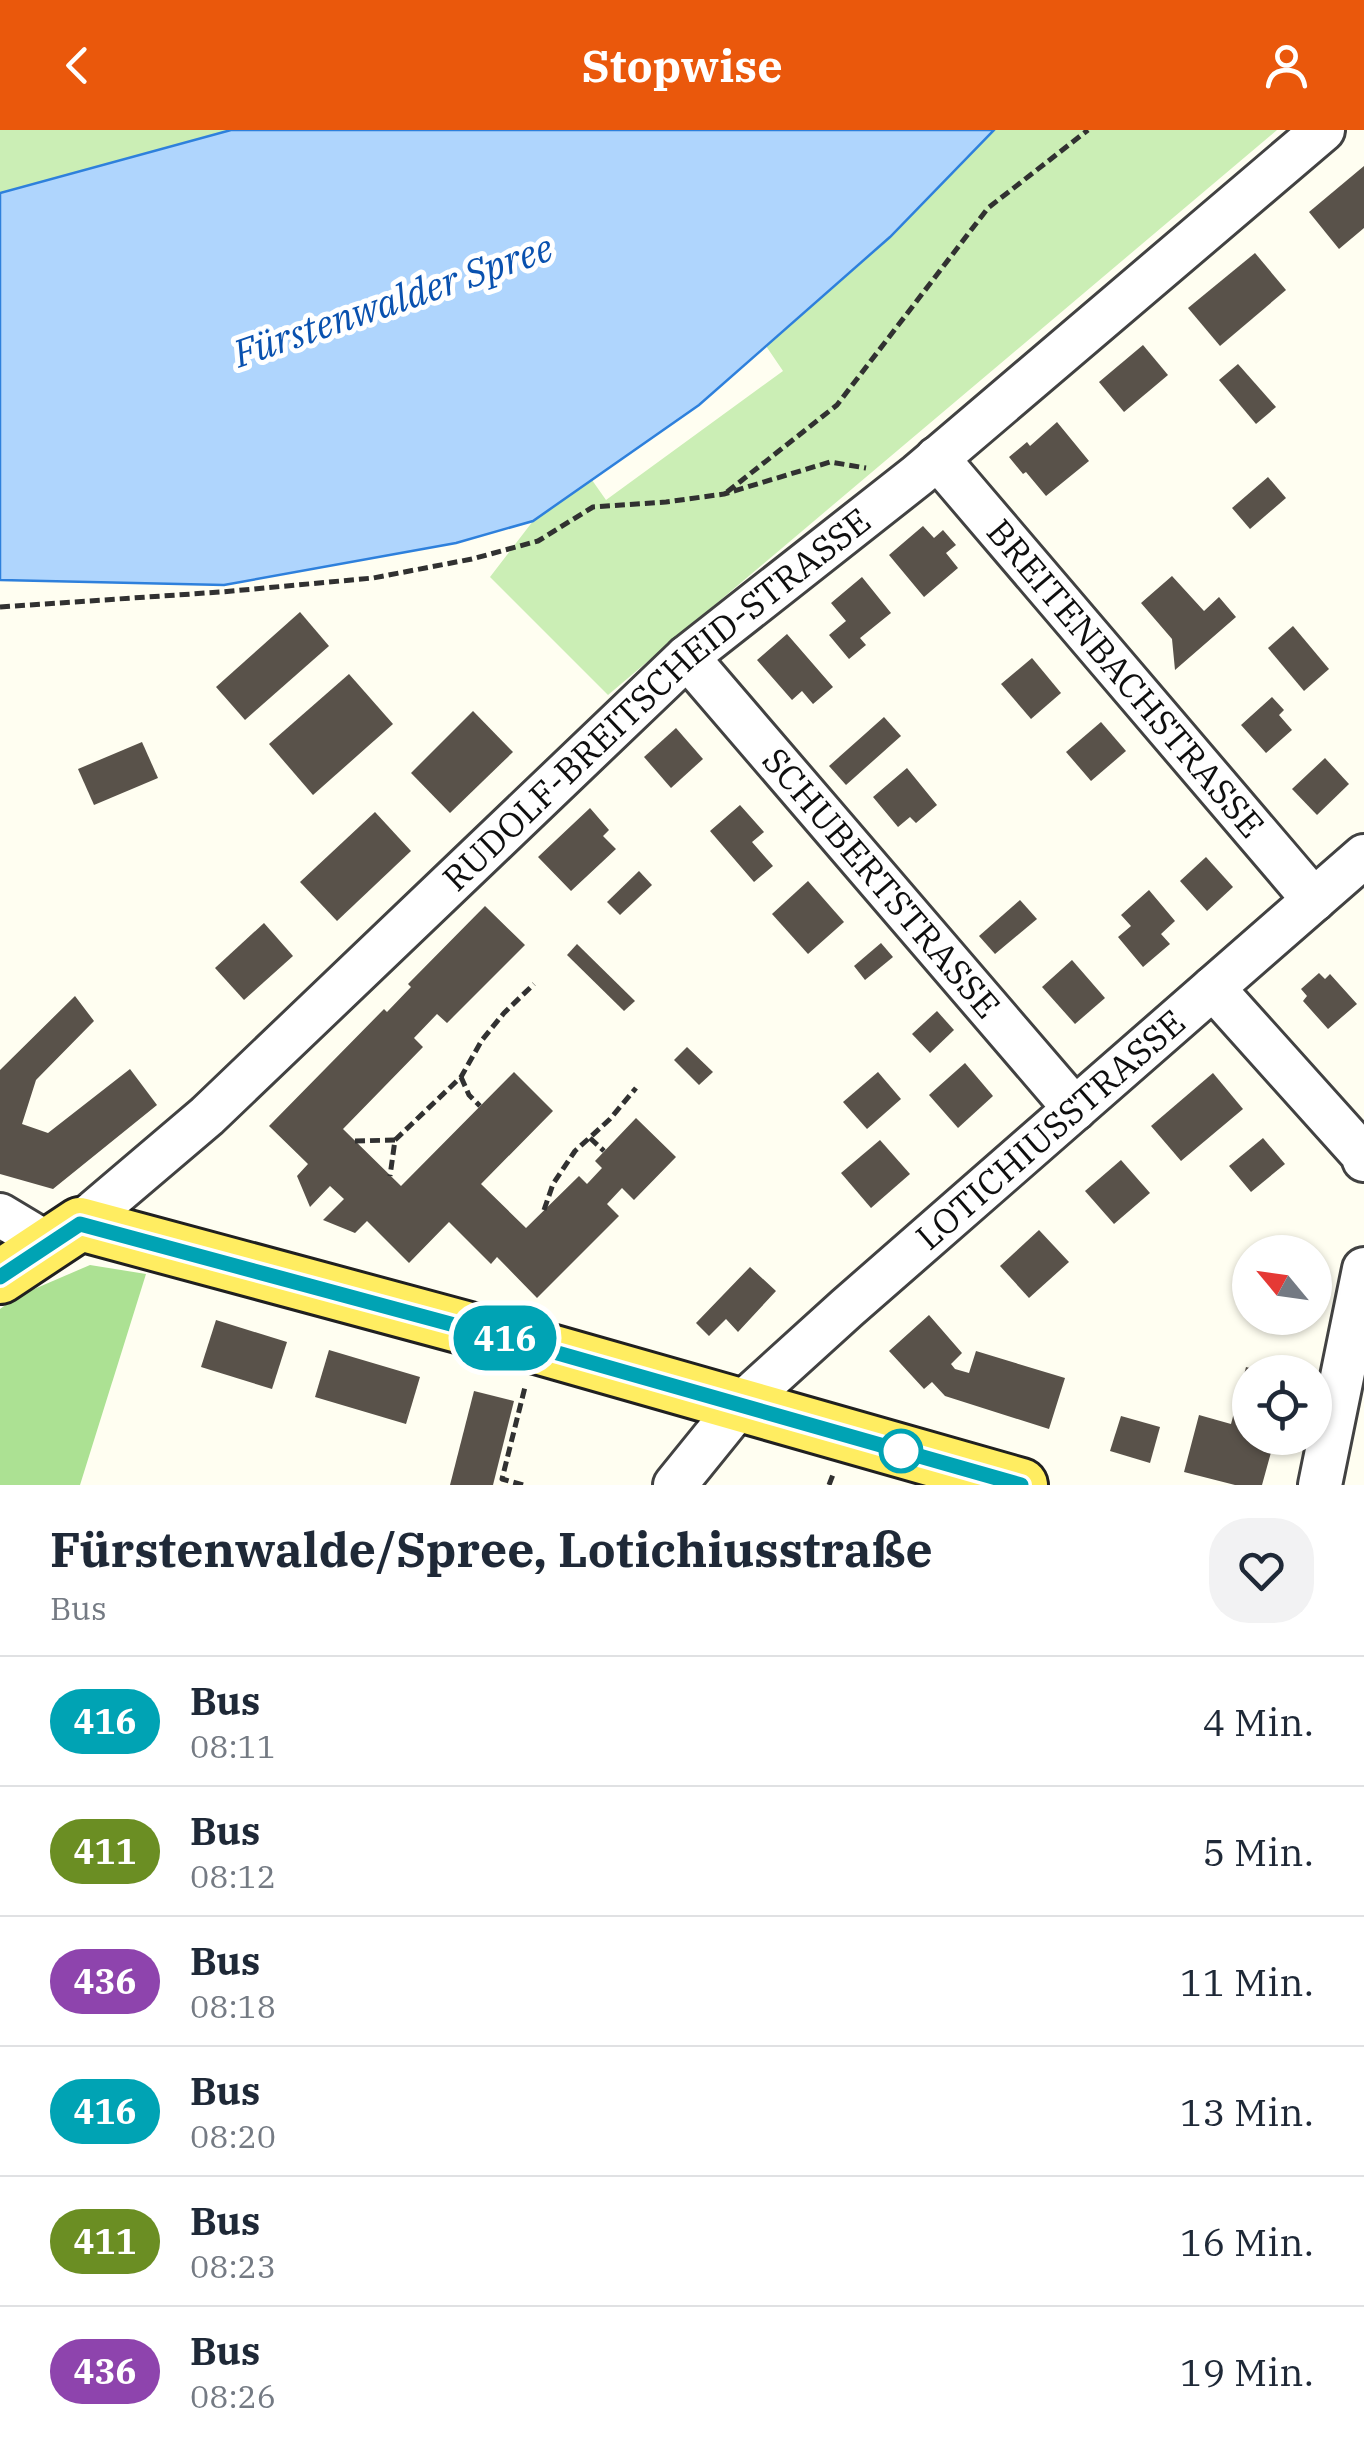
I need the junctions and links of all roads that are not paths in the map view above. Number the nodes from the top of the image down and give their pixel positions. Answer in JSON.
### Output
{"nodes":[{"id":1,"x":1323,"y":130,"type":"edge"},
{"id":2,"x":927,"y":466,"type":"junction"},
{"id":3,"x":686,"y":657,"type":"junction"},
{"id":4,"x":1364,"y":856,"type":"edge"},
{"id":5,"x":1314,"y":900,"type":"junction"},
{"id":6,"x":1213,"y":988,"type":"junction"},
{"id":7,"x":1074,"y":1109,"type":"junction"},
{"id":8,"x":1364,"y":1160,"type":"edge"},
{"id":9,"x":0,"y":1216,"type":"edge"},
{"id":10,"x":65,"y":1234,"type":"junction"},
{"id":11,"x":1364,"y":1269,"type":"edge"},
{"id":12,"x":0,"y":1277,"type":"edge"},
{"id":13,"x":740,"y":1406,"type":"junction"},
{"id":14,"x":675,"y":1485,"type":"edge"},
{"id":15,"x":1021,"y":1485,"type":"edge"},
{"id":16,"x":1320,"y":1485,"type":"edge"}],
"edges":[{"from":1,"to":2,"type":"street","name":"RUDOLF-BREITSCHEID-STRASSE"},
{"from":2,"to":3,"type":"street","name":"RUDOLF-BREITSCHEID-STRASSE"},
{"from":2,"to":5,"type":"street","name":"BREITENBACHSTRASSE"},
{"from":3,"to":7,"type":"street","name":"SCHUBERTSTRASSE"},
{"from":3,"to":10,"type":"street","name":"RUDOLF-BREITSCHEID-STRASSE"},
{"from":4,"to":5,"type":"street","name":"LOTICHIUSSTRASSE"},
{"from":5,"to":6,"type":"street","name":"LOTICHIUSSTRASSE"},
{"from":6,"to":7,"type":"street","name":"LOTICHIUSSTRASSE"},
{"from":6,"to":8,"type":"street"},
{"from":7,"to":13,"type":"street","name":"LOTICHIUSSTRASSE"},
{"from":9,"to":10,"type":"street"},
{"from":10,"to":12,"type":"main road","name":"RUDOLF-BREITSCHEID-STRASSE"},
{"from":10,"to":13,"type":"main road"},
{"from":11,"to":16,"type":"street"},
{"from":13,"to":14,"type":"street","name":"LOTICHIUSSTRASSE"},
{"from":13,"to":15,"type":"main road"}]}
